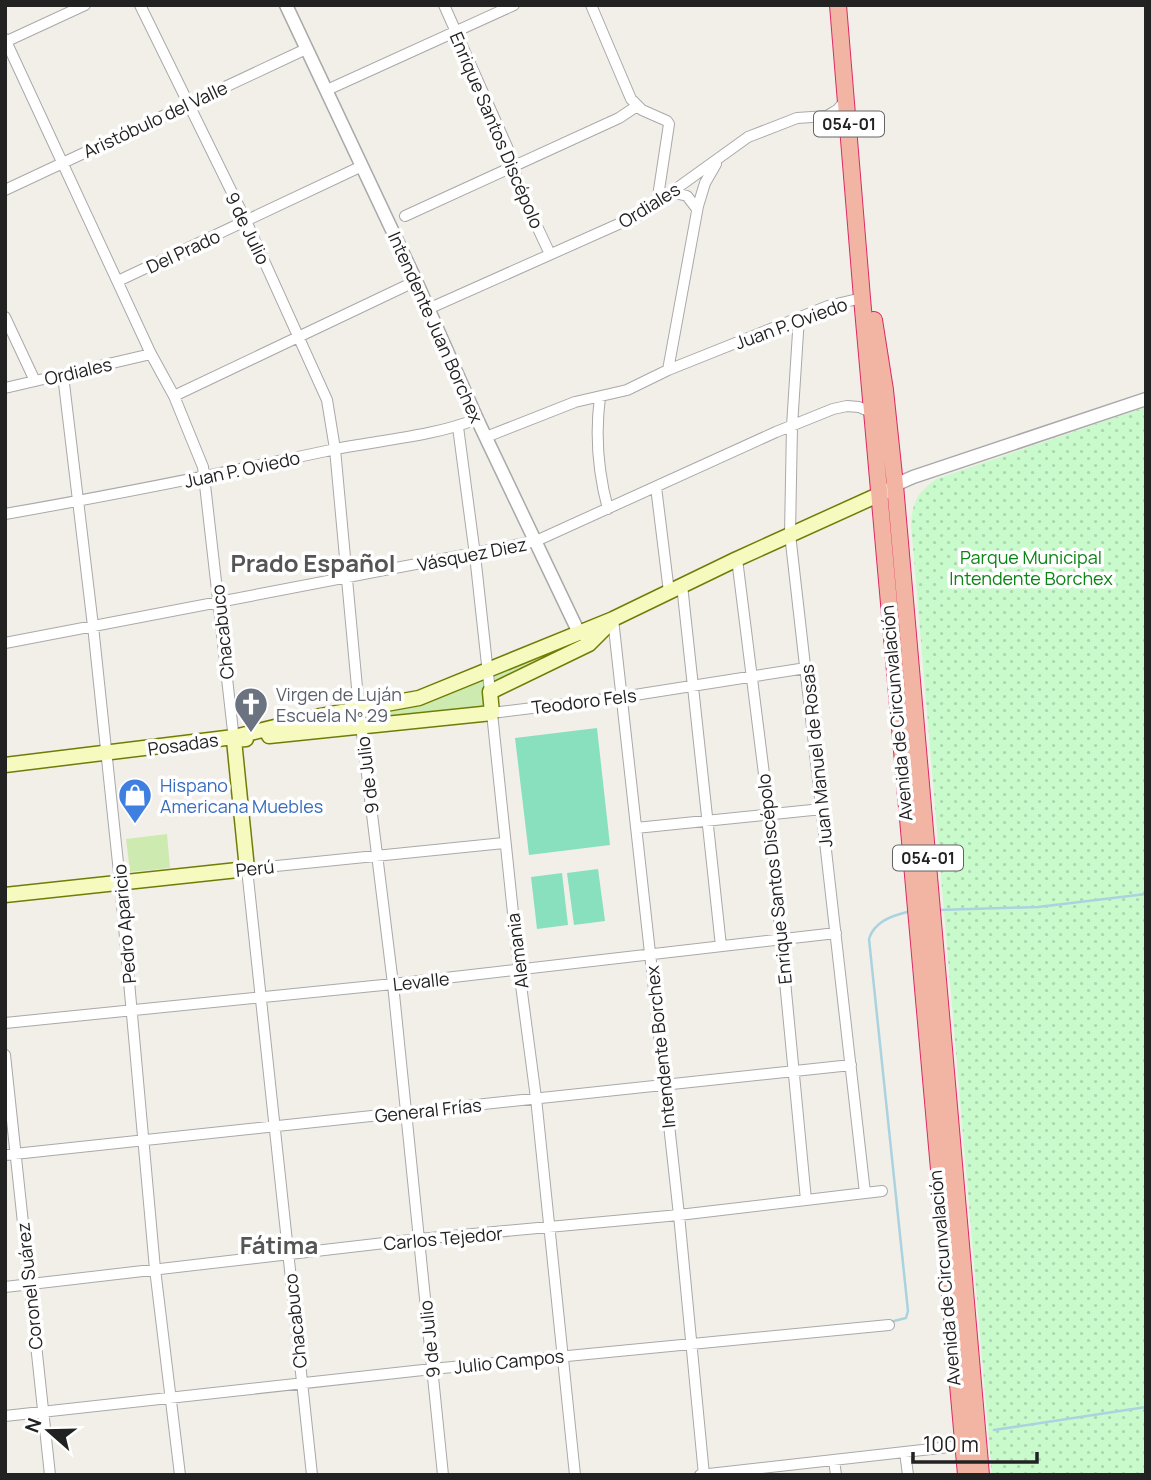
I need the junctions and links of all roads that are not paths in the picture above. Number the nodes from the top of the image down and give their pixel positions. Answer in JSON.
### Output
{"nodes":[{"id":1,"x":85,"y":5,"type":"edge"},
{"id":2,"x":140,"y":5,"type":"edge"},
{"id":3,"x":286,"y":5,"type":"edge"},
{"id":4,"x":444,"y":5,"type":"edge"},
{"id":5,"x":514,"y":5,"type":"edge"},
{"id":6,"x":591,"y":5,"type":"edge"},
{"id":7,"x":838,"y":5,"type":"edge"},
{"id":8,"x":456,"y":32,"type":"junction"},
{"id":9,"x":6,"y":41,"type":"edge"},
{"id":10,"x":306,"y":49,"type":"junction"},
{"id":11,"x":327,"y":90,"type":"junction"},
{"id":12,"x":847,"y":99,"type":"junction"},
{"id":13,"x":188,"y":105,"type":"junction"},
{"id":14,"x":637,"y":106,"type":"junction"},
{"id":15,"x":827,"y":116,"type":"junction"},
{"id":16,"x":849,"y":126,"type":"junction"},
{"id":17,"x":720,"y":157,"type":"junction"},
{"id":18,"x":63,"y":162,"type":"junction"},
{"id":19,"x":362,"y":166,"type":"junction"},
{"id":20,"x":514,"y":166,"type":"junction"},
{"id":21,"x":5,"y":190,"type":"edge"},
{"id":22,"x":672,"y":192,"type":"junction"},
{"id":23,"x":657,"y":203,"type":"junction"},
{"id":24,"x":697,"y":209,"type":"junction"},
{"id":25,"x":405,"y":216,"type":"dead end"},
{"id":26,"x":246,"y":221,"type":"junction"},
{"id":27,"x":859,"y":243,"type":"junction"},
{"id":28,"x":550,"y":254,"type":"junction"},
{"id":29,"x":118,"y":281,"type":"junction"},
{"id":30,"x":416,"y":281,"type":"junction"},
{"id":31,"x":862,"y":298,"type":"junction"},
{"id":32,"x":428,"y":309,"type":"junction"},
{"id":33,"x":5,"y":317,"type":"edge"},
{"id":34,"x":799,"y":317,"type":"junction"},
{"id":35,"x":299,"y":336,"type":"junction"},
{"id":36,"x":151,"y":354,"type":"junction"},
{"id":37,"x":668,"y":370,"type":"junction"},
{"id":38,"x":63,"y":375,"type":"junction"},
{"id":39,"x":35,"y":381,"type":"junction"},
{"id":40,"x":5,"y":388,"type":"edge"},
{"id":41,"x":174,"y":396,"type":"junction"},
{"id":42,"x":600,"y":397,"type":"junction"},
{"id":43,"x":1146,"y":399,"type":"edge"},
{"id":44,"x":873,"y":413,"type":"junction"},
{"id":45,"x":477,"y":419,"type":"junction"},
{"id":46,"x":458,"y":426,"type":"junction"},
{"id":47,"x":792,"y":426,"type":"junction"},
{"id":48,"x":486,"y":437,"type":"junction"},
{"id":49,"x":335,"y":449,"type":"junction"},
{"id":50,"x":205,"y":477,"type":"junction"},
{"id":51,"x":895,"y":485,"type":"junction"},
{"id":52,"x":656,"y":487,"type":"junction"},
{"id":53,"x":880,"y":495,"type":"junction"},
{"id":54,"x":78,"y":501,"type":"junction"},
{"id":55,"x":608,"y":509,"type":"junction"},
{"id":56,"x":5,"y":514,"type":"edge"},
{"id":57,"x":790,"y":534,"type":"junction"},
{"id":58,"x":536,"y":541,"type":"junction"},
{"id":59,"x":475,"y":555,"type":"junction"},
{"id":60,"x":737,"y":559,"type":"junction"},
{"id":61,"x":345,"y":579,"type":"junction"},
{"id":62,"x":676,"y":588,"type":"junction"},
{"id":63,"x":218,"y":604,"type":"junction"},
{"id":64,"x":613,"y":619,"type":"junction"},
{"id":65,"x":93,"y":626,"type":"junction"},
{"id":66,"x":579,"y":633,"type":"junction"},
{"id":67,"x":596,"y":639,"type":"junction"},
{"id":68,"x":5,"y":643,"type":"edge"},
{"id":69,"x":617,"y":651,"type":"junction"},
{"id":70,"x":806,"y":668,"type":"junction"},
{"id":71,"x":488,"y":670,"type":"junction"},
{"id":72,"x":751,"y":675,"type":"junction"},
{"id":73,"x":694,"y":685,"type":"junction"},
{"id":74,"x":490,"y":692,"type":"junction"},
{"id":75,"x":622,"y":697,"type":"junction"},
{"id":76,"x":359,"y":709,"type":"junction"},
{"id":77,"x":492,"y":713,"type":"junction"},
{"id":78,"x":361,"y":726,"type":"junction"},
{"id":79,"x":234,"y":739,"type":"junction"},
{"id":80,"x":106,"y":754,"type":"junction"},
{"id":81,"x":5,"y":765,"type":"edge"},
{"id":82,"x":822,"y":809,"type":"junction"},
{"id":83,"x":769,"y":814,"type":"junction"},
{"id":84,"x":708,"y":820,"type":"junction"},
{"id":85,"x":636,"y":828,"type":"junction"},
{"id":86,"x":504,"y":843,"type":"junction"},
{"id":87,"x":376,"y":855,"type":"junction"},
{"id":88,"x":247,"y":869,"type":"junction"},
{"id":89,"x":120,"y":882,"type":"junction"},
{"id":90,"x":5,"y":895,"type":"edge"},
{"id":91,"x":836,"y":933,"type":"junction"},
{"id":92,"x":779,"y":940,"type":"junction"},
{"id":93,"x":721,"y":946,"type":"junction"},
{"id":94,"x":650,"y":954,"type":"junction"},
{"id":95,"x":519,"y":970,"type":"junction"},
{"id":96,"x":393,"y":984,"type":"junction"},
{"id":97,"x":261,"y":998,"type":"junction"},
{"id":98,"x":132,"y":1011,"type":"junction"},
{"id":99,"x":5,"y":1023,"type":"edge"},
{"id":100,"x":5,"y":1055,"type":"edge"},
{"id":101,"x":851,"y":1065,"type":"junction"},
{"id":102,"x":794,"y":1071,"type":"junction"},
{"id":103,"x":664,"y":1085,"type":"junction"},
{"id":104,"x":536,"y":1098,"type":"junction"},
{"id":105,"x":405,"y":1112,"type":"junction"},
{"id":106,"x":274,"y":1126,"type":"junction"},
{"id":107,"x":144,"y":1140,"type":"junction"},
{"id":108,"x":10,"y":1155,"type":"edge"},
{"id":109,"x":882,"y":1191,"type":"dead end"},
{"id":110,"x":865,"y":1193,"type":"junction"},
{"id":111,"x":806,"y":1200,"type":"junction"},
{"id":112,"x":679,"y":1215,"type":"junction"},
{"id":113,"x":549,"y":1228,"type":"junction"},
{"id":114,"x":419,"y":1240,"type":"junction"},
{"id":115,"x":287,"y":1254,"type":"junction"},
{"id":116,"x":155,"y":1269,"type":"junction"},
{"id":117,"x":29,"y":1285,"type":"junction"},
{"id":118,"x":5,"y":1287,"type":"edge"},
{"id":119,"x":889,"y":1325,"type":"dead end"},
{"id":120,"x":692,"y":1343,"type":"junction"},
{"id":121,"x":562,"y":1356,"type":"junction"},
{"id":122,"x":432,"y":1369,"type":"junction"},
{"id":123,"x":302,"y":1383,"type":"junction"},
{"id":124,"x":170,"y":1398,"type":"junction"},
{"id":125,"x":43,"y":1412,"type":"junction"},
{"id":126,"x":5,"y":1416,"type":"edge"},
{"id":127,"x":971,"y":1445,"type":"junction"},
{"id":128,"x":905,"y":1452,"type":"junction"},
{"id":129,"x":834,"y":1460,"type":"junction"},
{"id":130,"x":50,"y":1475,"type":"edge"},
{"id":131,"x":180,"y":1475,"type":"edge"},
{"id":132,"x":312,"y":1475,"type":"edge"},
{"id":133,"x":443,"y":1475,"type":"edge"},
{"id":134,"x":575,"y":1475,"type":"edge"},
{"id":135,"x":702,"y":1475,"type":"edge"},
{"id":136,"x":835,"y":1475,"type":"edge"},
{"id":137,"x":908,"y":1475,"type":"edge"},
{"id":138,"x":966,"y":1475,"type":"edge"},
{"id":139,"x":981,"y":1475,"type":"edge"}],
"edges":[{"from":1,"to":9,"type":"street"},
{"from":2,"to":13,"type":"street","name":"9 de Julio"},
{"from":3,"to":10,"type":"street","name":"Intendente Juan Borchex"},
{"from":4,"to":8,"type":"street","name":"Enrique Santos Discépolo"},
{"from":5,"to":8,"type":"street"},
{"from":6,"to":14,"type":"street"},
{"from":7,"to":12,"type":"highway","name":"Avenida de Circunvalación","number":"054-01"},
{"from":8,"to":11,"type":"street"},
{"from":8,"to":20,"type":"street","name":"Enrique Santos Discépolo"},
{"from":9,"to":18,"type":"street","name":"Chacabuco"},
{"from":10,"to":11,"type":"street","name":"Intendente Juan Borchex"},
{"from":10,"to":13,"type":"street","name":"Aristóbulo del Valle"},
{"from":11,"to":19,"type":"street","name":"Intendente Juan Borchex"},
{"from":12,"to":15,"type":"street"},
{"from":12,"to":16,"type":"highway","name":"Avenida de Circunvalación","number":"054-01"},
{"from":13,"to":18,"type":"street","name":"Aristóbulo del Valle"},
{"from":13,"to":26,"type":"street","name":"9 de Julio"},
{"from":14,"to":20,"type":"street"},
{"from":14,"to":23,"type":"street"},
{"from":15,"to":16,"type":"street"},
{"from":15,"to":17,"type":"street","name":"Ordiales"},
{"from":16,"to":27,"type":"highway","name":"Avenida de Circunvalación","number":"054-01"},
{"from":17,"to":22,"type":"street","name":"Ordiales"},
{"from":17,"to":24,"type":"street"},
{"from":18,"to":21,"type":"street","name":"Aristóbulo del Valle"},
{"from":18,"to":29,"type":"street","name":"Chacabuco"},
{"from":19,"to":26,"type":"street","name":"Del Prado"},
{"from":19,"to":30,"type":"street","name":"Intendente Juan Borchex"},
{"from":20,"to":25,"type":"street"},
{"from":20,"to":28,"type":"street","name":"Enrique Santos Discépolo"},
{"from":22,"to":23,"type":"street","name":"Ordiales"},
{"from":22,"to":24,"type":"street"},
{"from":23,"to":28,"type":"street","name":"Ordiales"},
{"from":24,"to":37,"type":"street"},
{"from":26,"to":29,"type":"street","name":"Del Prado"},
{"from":26,"to":35,"type":"street","name":"9 de Julio"},
{"from":27,"to":31,"type":"highway","name":"Avenida de Circunvalación","number":"054-01"},
{"from":27,"to":51,"type":"highway","name":"Avenida de Circunvalación","number":"054-01"},
{"from":28,"to":32,"type":"street","name":"Ordiales"},
{"from":29,"to":36,"type":"street","name":"Chacabuco"},
{"from":30,"to":32,"type":"street","name":"Intendente Juan Borchex"},
{"from":30,"to":35,"type":"street"},
{"from":31,"to":34,"type":"street","name":"Juan P. Oviedo"},
{"from":31,"to":44,"type":"highway","name":"Avenida de Circunvalación","number":"054-01"},
{"from":32,"to":45,"type":"street","name":"Intendente Juan Borchex"},
{"from":33,"to":39,"type":"street"},
{"from":34,"to":37,"type":"street","name":"Juan P. Oviedo"},
{"from":34,"to":47,"type":"street","name":"Juan Manuel de Rosas"},
{"from":35,"to":41,"type":"street"},
{"from":35,"to":49,"type":"street","name":"9 de Julio"},
{"from":36,"to":38,"type":"street","name":"Ordiales"},
{"from":36,"to":41,"type":"street","name":"Chacabuco"},
{"from":37,"to":42,"type":"street","name":"Juan P. Oviedo"},
{"from":38,"to":39,"type":"street","name":"Ordiales"},
{"from":38,"to":54,"type":"street","name":"Pedro Aparicio"},
{"from":39,"to":40,"type":"street","name":"Ordiales"},
{"from":41,"to":50,"type":"street","name":"Chacabuco"},
{"from":42,"to":48,"type":"street","name":"Juan P. Oviedo"},
{"from":42,"to":55,"type":"street"},
{"from":43,"to":51,"type":"street"},
{"from":44,"to":47,"type":"street","name":"Vásquez Diez"},
{"from":44,"to":53,"type":"highway","name":"Avenida de Circunvalación","number":"054-01"},
{"from":45,"to":46,"type":"street","name":"Juan P. Oviedo"},
{"from":45,"to":48,"type":"street","name":"Intendente Juan Borchex"},
{"from":46,"to":49,"type":"street","name":"Juan P. Oviedo"},
{"from":46,"to":59,"type":"street","name":"Alemania"},
{"from":47,"to":52,"type":"street","name":"Vásquez Diez"},
{"from":47,"to":57,"type":"street","name":"Juan Manuel de Rosas"},
{"from":48,"to":58,"type":"street","name":"Intendente Juan Borchex"},
{"from":49,"to":50,"type":"street","name":"Juan P. Oviedo"},
{"from":49,"to":61,"type":"street","name":"9 de Julio"},
{"from":50,"to":54,"type":"street","name":"Juan P. Oviedo"},
{"from":50,"to":63,"type":"street","name":"Chacabuco"},
{"from":51,"to":53,"type":"main road","name":"Posadas"},
{"from":51,"to":127,"type":"highway","name":"Avenida de Circunvalación","number":"054-01"},
{"from":52,"to":55,"type":"street","name":"Vásquez Diez"},
{"from":52,"to":62,"type":"street"},
{"from":53,"to":57,"type":"main road","name":"Posadas"},
{"from":53,"to":127,"type":"highway","name":"Avenida de Circunvalación","number":"054-01"},
{"from":54,"to":56,"type":"street","name":"Juan P. Oviedo"},
{"from":54,"to":65,"type":"street","name":"Pedro Aparicio"},
{"from":55,"to":58,"type":"street","name":"Vásquez Diez"},
{"from":57,"to":60,"type":"main road","name":"Posadas"},
{"from":57,"to":70,"type":"street","name":"Juan Manuel de Rosas"},
{"from":58,"to":59,"type":"street","name":"Vásquez Diez"},
{"from":58,"to":66,"type":"street","name":"Intendente Juan Borchex"},
{"from":59,"to":61,"type":"street","name":"Vásquez Diez"},
{"from":59,"to":71,"type":"street","name":"Alemania"},
{"from":60,"to":62,"type":"main road","name":"Posadas"},
{"from":60,"to":72,"type":"street","name":"Enrique Santos Discépolo"},
{"from":61,"to":63,"type":"street","name":"Vásquez Diez"},
{"from":61,"to":76,"type":"street","name":"9 de Julio"},
{"from":62,"to":64,"type":"main road","name":"Posadas"},
{"from":62,"to":73,"type":"street"},
{"from":63,"to":65,"type":"street","name":"Vásquez Diez"},
{"from":63,"to":79,"type":"street","name":"Chacabuco"},
{"from":64,"to":66,"type":"main road","name":"Posadas"},
{"from":64,"to":67,"type":"main road"},
{"from":64,"to":69,"type":"street","name":"Intendente Borchex"},
{"from":65,"to":68,"type":"street","name":"Vásquez Diez"},
{"from":65,"to":80,"type":"street","name":"Pedro Aparicio"},
{"from":66,"to":67,"type":"street"},
{"from":66,"to":71,"type":"main road","name":"Posadas"},
{"from":67,"to":69,"type":"street"},
{"from":67,"to":74,"type":"main road"},
{"from":69,"to":75,"type":"street","name":"Intendente Borchex"},
{"from":70,"to":72,"type":"street","name":"Teodoro Fels"},
{"from":70,"to":82,"type":"street","name":"Juan Manuel de Rosas"},
{"from":71,"to":74,"type":"street","name":"Alemania"},
{"from":71,"to":76,"type":"main road","name":"Posadas"},
{"from":72,"to":73,"type":"street","name":"Teodoro Fels"},
{"from":72,"to":83,"type":"street","name":"Enrique Santos Discépolo"},
{"from":73,"to":75,"type":"street","name":"Teodoro Fels"},
{"from":73,"to":84,"type":"street"},
{"from":74,"to":77,"type":"main road","name":"Alemania"},
{"from":75,"to":77,"type":"street","name":"Teodoro Fels"},
{"from":75,"to":85,"type":"street","name":"Intendente Borchex"},
{"from":76,"to":78,"type":"street","name":"9 de Julio"},
{"from":76,"to":79,"type":"main road","name":"Posadas"},
{"from":77,"to":78,"type":"main road","name":"Teodoro Fels"},
{"from":77,"to":86,"type":"street","name":"Alemania"},
{"from":78,"to":79,"type":"main road","name":"Posadas"},
{"from":78,"to":87,"type":"street","name":"9 de Julio"},
{"from":79,"to":80,"type":"main road","name":"Posadas"},
{"from":79,"to":88,"type":"main road","name":"Chacabuco"},
{"from":80,"to":81,"type":"main road","name":"Posadas"},
{"from":80,"to":89,"type":"street","name":"Pedro Aparicio"},
{"from":82,"to":83,"type":"street"},
{"from":82,"to":91,"type":"street","name":"Juan Manuel de Rosas"},
{"from":83,"to":84,"type":"street"},
{"from":83,"to":92,"type":"street","name":"Enrique Santos Discépolo"},
{"from":84,"to":85,"type":"street"},
{"from":84,"to":93,"type":"street"},
{"from":85,"to":94,"type":"street","name":"Intendente Borchex"},
{"from":86,"to":87,"type":"street","name":"Perú"},
{"from":86,"to":95,"type":"street","name":"Alemania"},
{"from":87,"to":88,"type":"street","name":"Perú"},
{"from":87,"to":96,"type":"street","name":"9 de Julio"},
{"from":88,"to":89,"type":"main road","name":"Perú"},
{"from":88,"to":97,"type":"street","name":"Chacabuco"},
{"from":89,"to":90,"type":"main road","name":"Perú"},
{"from":89,"to":98,"type":"street","name":"Pedro Aparicio"},
{"from":91,"to":92,"type":"street","name":"Levalle"},
{"from":91,"to":101,"type":"street","name":"Juan Manuel de Rosas"},
{"from":92,"to":93,"type":"street","name":"Levalle"},
{"from":92,"to":102,"type":"street","name":"Enrique Santos Discépolo"},
{"from":93,"to":94,"type":"street","name":"Levalle"},
{"from":94,"to":95,"type":"street","name":"Levalle"},
{"from":94,"to":103,"type":"street","name":"Intendente Borchex"},
{"from":95,"to":96,"type":"street","name":"Levalle"},
{"from":95,"to":104,"type":"street","name":"Alemania"},
{"from":96,"to":97,"type":"street","name":"Levalle"},
{"from":96,"to":105,"type":"street","name":"9 de Julio"},
{"from":97,"to":98,"type":"street","name":"Levalle"},
{"from":97,"to":106,"type":"street","name":"Chacabuco"},
{"from":98,"to":99,"type":"street","name":"Levalle"},
{"from":98,"to":107,"type":"street","name":"Pedro Aparicio"},
{"from":100,"to":108,"type":"street","name":"Coronel Suárez"},
{"from":101,"to":102,"type":"street","name":"General Frías"},
{"from":101,"to":110,"type":"street","name":"Juan Manuel de Rosas"},
{"from":102,"to":103,"type":"street","name":"General Frías"},
{"from":102,"to":111,"type":"street","name":"Enrique Santos Discépolo"},
{"from":103,"to":104,"type":"street","name":"General Frías"},
{"from":103,"to":112,"type":"street","name":"Intendente Borchex"},
{"from":104,"to":105,"type":"street","name":"General Frías"},
{"from":104,"to":113,"type":"street","name":"Alemania"},
{"from":105,"to":106,"type":"street","name":"General Frías"},
{"from":105,"to":114,"type":"street","name":"9 de Julio"},
{"from":106,"to":107,"type":"street","name":"General Frías"},
{"from":106,"to":115,"type":"street","name":"Chacabuco"},
{"from":107,"to":108,"type":"street","name":"General Frías"},
{"from":107,"to":116,"type":"street","name":"Pedro Aparicio"},
{"from":108,"to":117,"type":"street","name":"Coronel Suárez"},
{"from":109,"to":110,"type":"street","name":"Carlos Tejedor"},
{"from":110,"to":111,"type":"street","name":"Carlos Tejedor"},
{"from":111,"to":112,"type":"street","name":"Carlos Tejedor"},
{"from":112,"to":113,"type":"street","name":"Carlos Tejedor"},
{"from":112,"to":120,"type":"street","name":"Intendente Borchex"},
{"from":113,"to":114,"type":"street","name":"Carlos Tejedor"},
{"from":113,"to":121,"type":"street","name":"Alemania"},
{"from":114,"to":115,"type":"street","name":"Carlos Tejedor"},
{"from":114,"to":122,"type":"street","name":"9 de Julio"},
{"from":115,"to":116,"type":"street","name":"Carlos Tejedor"},
{"from":115,"to":123,"type":"street","name":"Chacabuco"},
{"from":116,"to":117,"type":"street","name":"Carlos Tejedor"},
{"from":116,"to":124,"type":"street","name":"Pedro Aparicio"},
{"from":117,"to":118,"type":"street","name":"Carlos Tejedor"},
{"from":117,"to":125,"type":"street","name":"Coronel Suárez"},
{"from":119,"to":120,"type":"street","name":"Julio Campos"},
{"from":120,"to":121,"type":"street","name":"Julio Campos"},
{"from":120,"to":135,"type":"street","name":"Intendente Borchex"},
{"from":121,"to":122,"type":"street","name":"Julio Campos"},
{"from":121,"to":134,"type":"street","name":"Alemania"},
{"from":122,"to":123,"type":"street","name":"Julio Campos"},
{"from":122,"to":133,"type":"street","name":"9 de Julio"},
{"from":123,"to":124,"type":"street","name":"Julio Campos"},
{"from":123,"to":132,"type":"street","name":"Chacabuco"},
{"from":124,"to":125,"type":"street","name":"Julio Campos"},
{"from":124,"to":131,"type":"street","name":"Pedro Aparicio"},
{"from":125,"to":126,"type":"street","name":"Julio Campos"},
{"from":125,"to":130,"type":"street","name":"Coronel Suárez"},
{"from":127,"to":128,"type":"street"},
{"from":127,"to":138,"type":"highway","name":"Avenida de Circunvalación","number":"054-01"},
{"from":127,"to":139,"type":"highway","name":"Avenida de Circunvalación","number":"054-01"},
{"from":128,"to":129,"type":"street"},
{"from":128,"to":137,"type":"street"},
{"from":129,"to":135,"type":"street"},
{"from":129,"to":136,"type":"street"}]}
